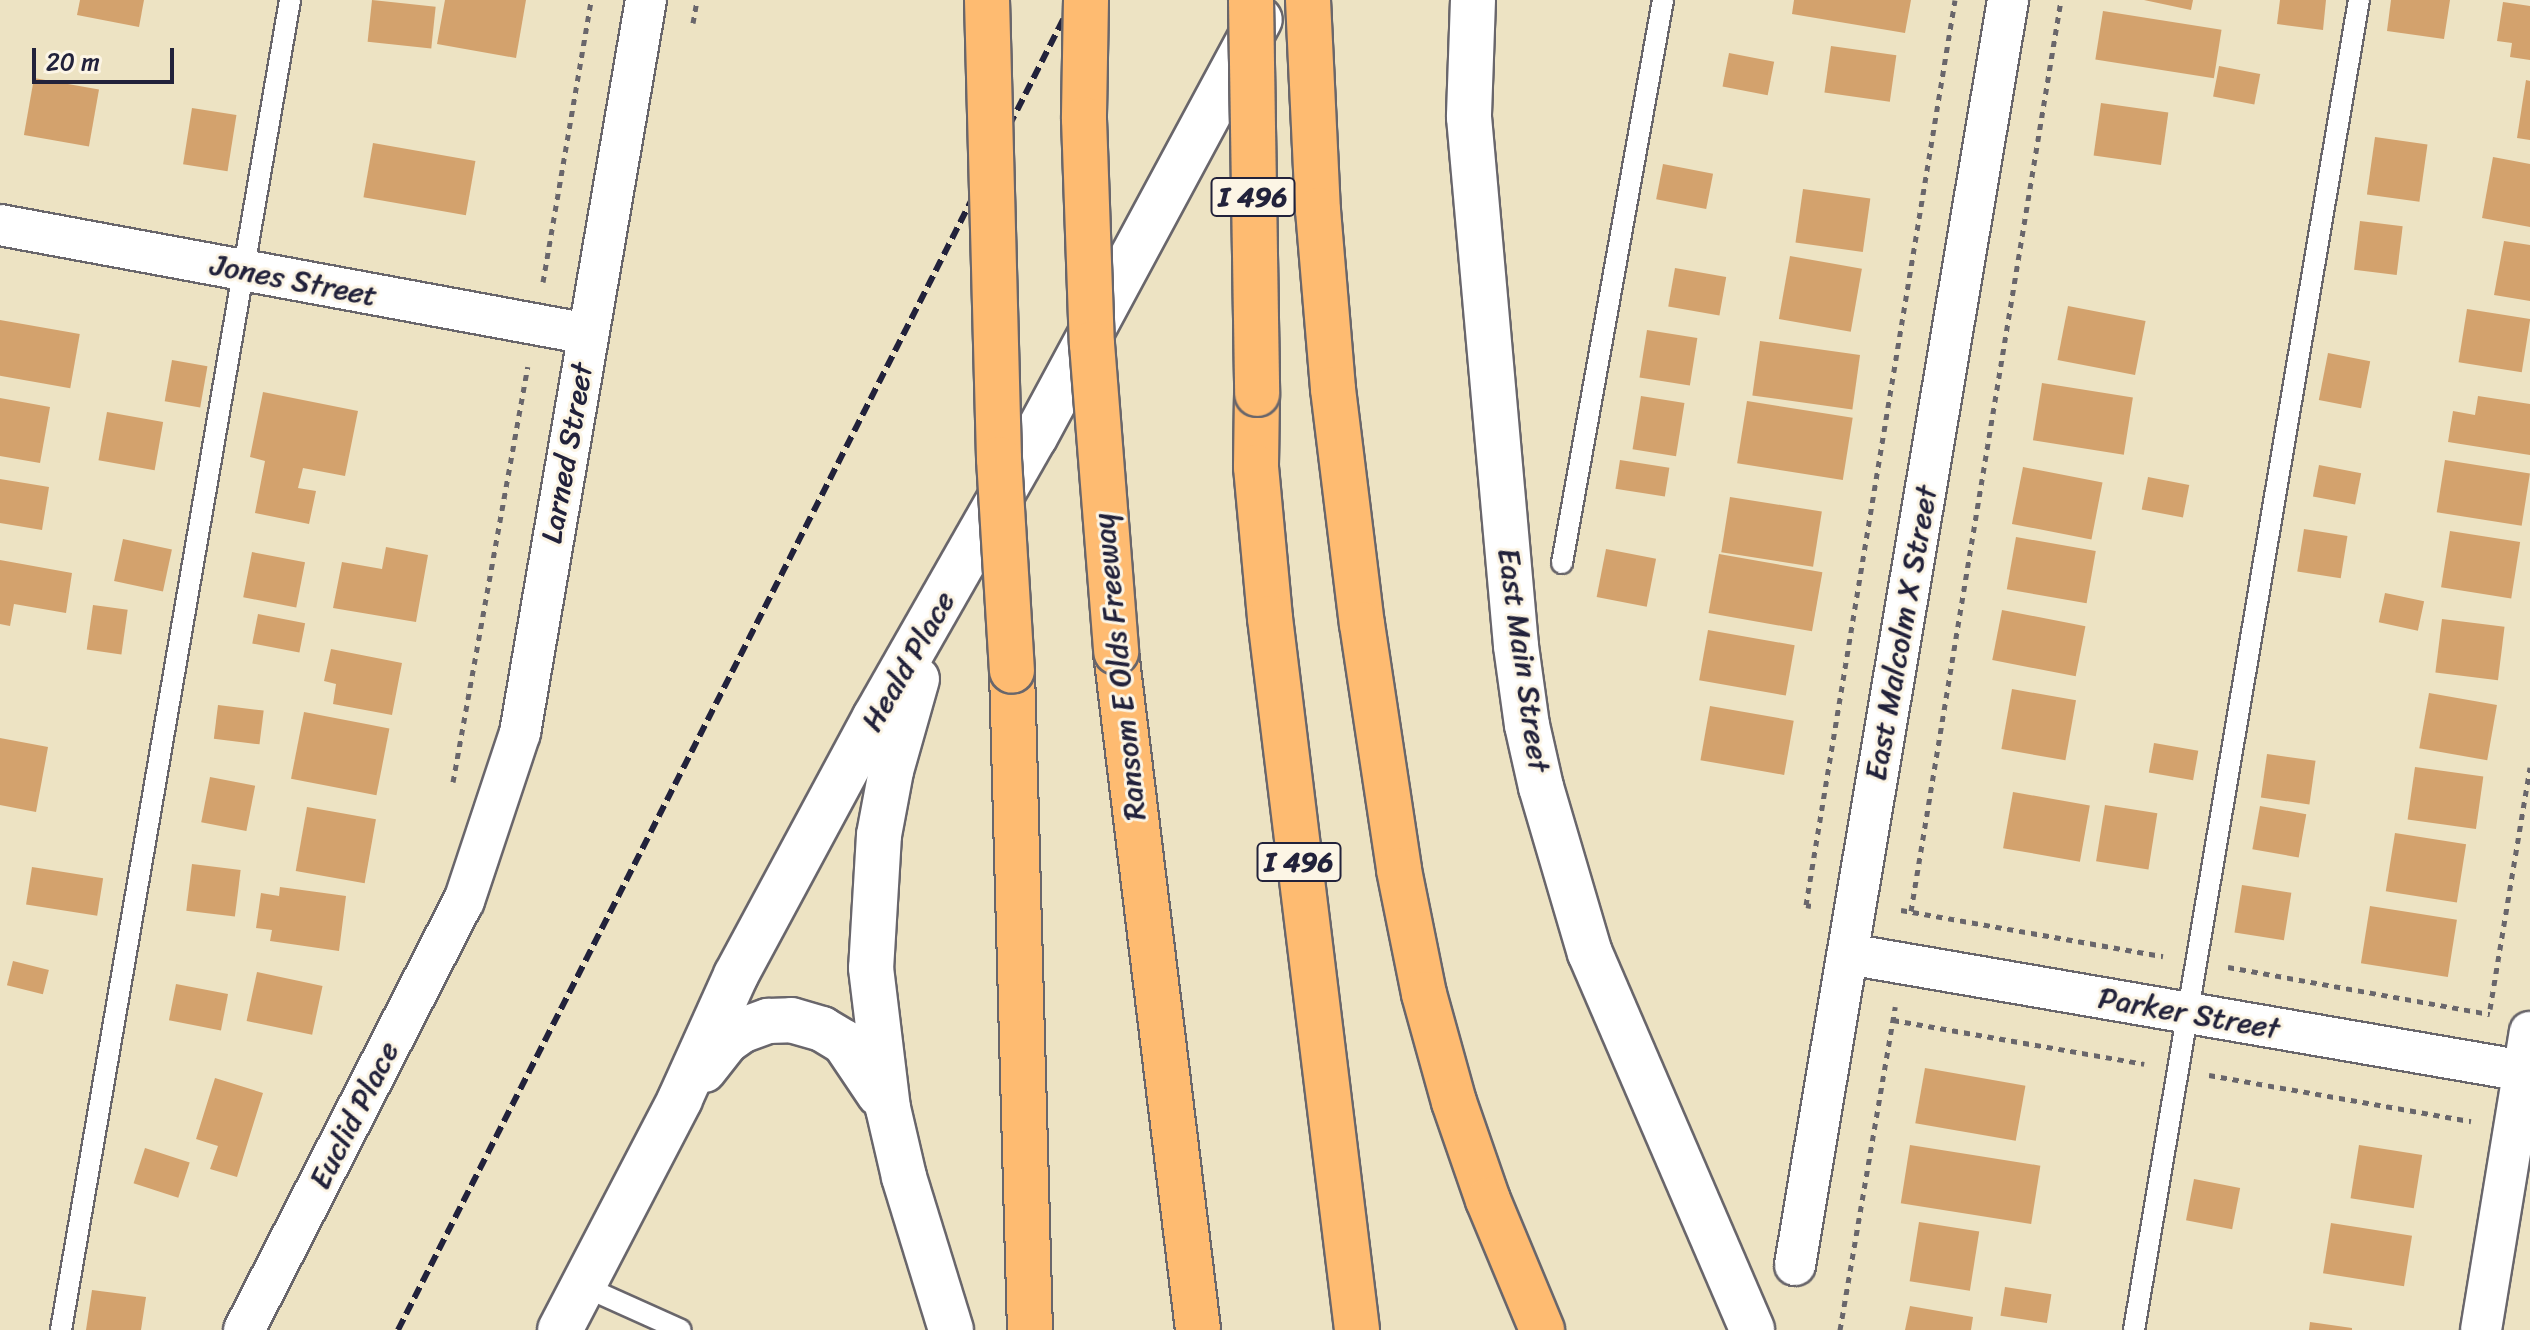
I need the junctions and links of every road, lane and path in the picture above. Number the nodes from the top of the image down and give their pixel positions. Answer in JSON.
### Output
{"nodes":[{"id":1,"x":290,"y":0,"type":"edge"},
{"id":2,"x":591,"y":0,"type":"edge"},
{"id":3,"x":646,"y":0,"type":"edge"},
{"id":4,"x":697,"y":0,"type":"edge"},
{"id":5,"x":987,"y":0,"type":"edge"},
{"id":6,"x":1086,"y":0,"type":"edge"},
{"id":7,"x":1251,"y":0,"type":"edge"},
{"id":8,"x":1270,"y":0,"type":"edge"},
{"id":9,"x":1308,"y":0,"type":"edge"},
{"id":10,"x":1473,"y":0,"type":"edge"},
{"id":11,"x":1663,"y":0,"type":"edge"},
{"id":12,"x":1955,"y":0,"type":"edge"},
{"id":13,"x":2008,"y":0,"type":"edge"},
{"id":14,"x":2061,"y":0,"type":"edge"},
{"id":15,"x":2359,"y":0,"type":"edge"},
{"id":16,"x":693,"y":23,"type":"dead end"},
{"id":17,"x":0,"y":225,"type":"edge"},
{"id":18,"x":246,"y":272,"type":"junction"},
{"id":19,"x":536,"y":325,"type":"junction"},
{"id":20,"x":588,"y":334,"type":"junction"},
{"id":21,"x":1562,"y":563,"type":"dead end"},
{"id":22,"x":957,"y":576,"type":"junction"},
{"id":23,"x":451,"y":794,"type":"dead end"},
{"id":24,"x":464,"y":901,"type":"joint"},
{"id":25,"x":1855,"y":908,"type":"junction"},
{"id":26,"x":1911,"y":911,"type":"junction"},
{"id":27,"x":1848,"y":954,"type":"junction"},
{"id":28,"x":2196,"y":962,"type":"junction"},
{"id":29,"x":1902,"y":963,"type":"junction"},
{"id":30,"x":2188,"y":1012,"type":"junction"},
{"id":31,"x":2516,"y":1024,"type":"edge"},
{"id":32,"x":2527,"y":1071,"type":"edge"},
{"id":33,"x":680,"y":1099,"type":"junction"},
{"id":34,"x":888,"y":1108,"type":"junction"},
{"id":35,"x":1795,"y":1265,"type":"dead end"},
{"id":36,"x":583,"y":1286,"type":"junction"},
{"id":37,"x":61,"y":1330,"type":"edge"},
{"id":38,"x":244,"y":1330,"type":"edge"},
{"id":39,"x":560,"y":1330,"type":"edge"},
{"id":40,"x":681,"y":1330,"type":"edge"},
{"id":41,"x":951,"y":1330,"type":"edge"},
{"id":42,"x":1030,"y":1330,"type":"edge"},
{"id":43,"x":1198,"y":1330,"type":"edge"},
{"id":44,"x":1357,"y":1330,"type":"edge"},
{"id":45,"x":1542,"y":1330,"type":"edge"},
{"id":46,"x":1752,"y":1330,"type":"edge"},
{"id":47,"x":1840,"y":1330,"type":"edge"},
{"id":48,"x":2134,"y":1330,"type":"edge"},
{"id":49,"x":2481,"y":1330,"type":"edge"}],
"edges":[{"from":1,"to":18,"type":"lane"},
{"from":2,"to":19,"type":"path"},
{"from":3,"to":20,"type":"street","name":"Larned Street"},
{"from":4,"to":16,"type":"path"},
{"from":5,"to":42,"type":"highway","bridge":true},
{"from":6,"to":43,"type":"highway","name":"Ransom E Olds Freeway","bridge":true},
{"from":7,"to":44,"type":"highway","number":"I 496","bridge":true},
{"from":8,"to":22,"type":"street","name":"Heald Place"},
{"from":9,"to":45,"type":"highway"},
{"from":10,"to":46,"type":"street","name":"East Main Street"},
{"from":11,"to":21,"type":"lane"},
{"from":12,"to":25,"type":"path"},
{"from":13,"to":25,"type":"street","name":"East Malcolm X Street"},
{"from":14,"to":26,"type":"path"},
{"from":15,"to":28,"type":"lane"},
{"from":17,"to":18,"type":"street","name":"Jones Street"},
{"from":18,"to":19,"type":"street","name":"Jones Street"},
{"from":18,"to":37,"type":"lane"},
{"from":19,"to":20,"type":"street","name":"Jones Street"},
{"from":19,"to":23,"type":"path"},
{"from":20,"to":24,"type":"street","name":"Larned Street"},
{"from":22,"to":33,"type":"street","name":"Heald Place"},
{"from":22,"to":34,"type":"street"},
{"from":24,"to":38,"type":"street","name":"Euclid Place"},
{"from":25,"to":26,"type":"path"},
{"from":25,"to":27,"type":"street","name":"East Malcolm X Street"},
{"from":26,"to":28,"type":"path"},
{"from":26,"to":29,"type":"path"},
{"from":27,"to":29,"type":"street","name":"Parker Street"},
{"from":27,"to":35,"type":"street","name":"East Malcolm X Street"},
{"from":28,"to":30,"type":"lane"},
{"from":28,"to":31,"type":"path"},
{"from":29,"to":30,"type":"street","name":"Parker Street"},
{"from":29,"to":47,"type":"path"},
{"from":30,"to":32,"type":"street","name":"Parker Street"},
{"from":30,"to":48,"type":"lane"},
{"from":31,"to":32,"type":"street"},
{"from":32,"to":49,"type":"street"},
{"from":33,"to":34,"type":"street"},
{"from":33,"to":36,"type":"street","name":"Heald Place"},
{"from":34,"to":41,"type":"street"},
{"from":36,"to":39,"type":"street","name":"Heald Place"},
{"from":36,"to":40,"type":"lane"}]}
